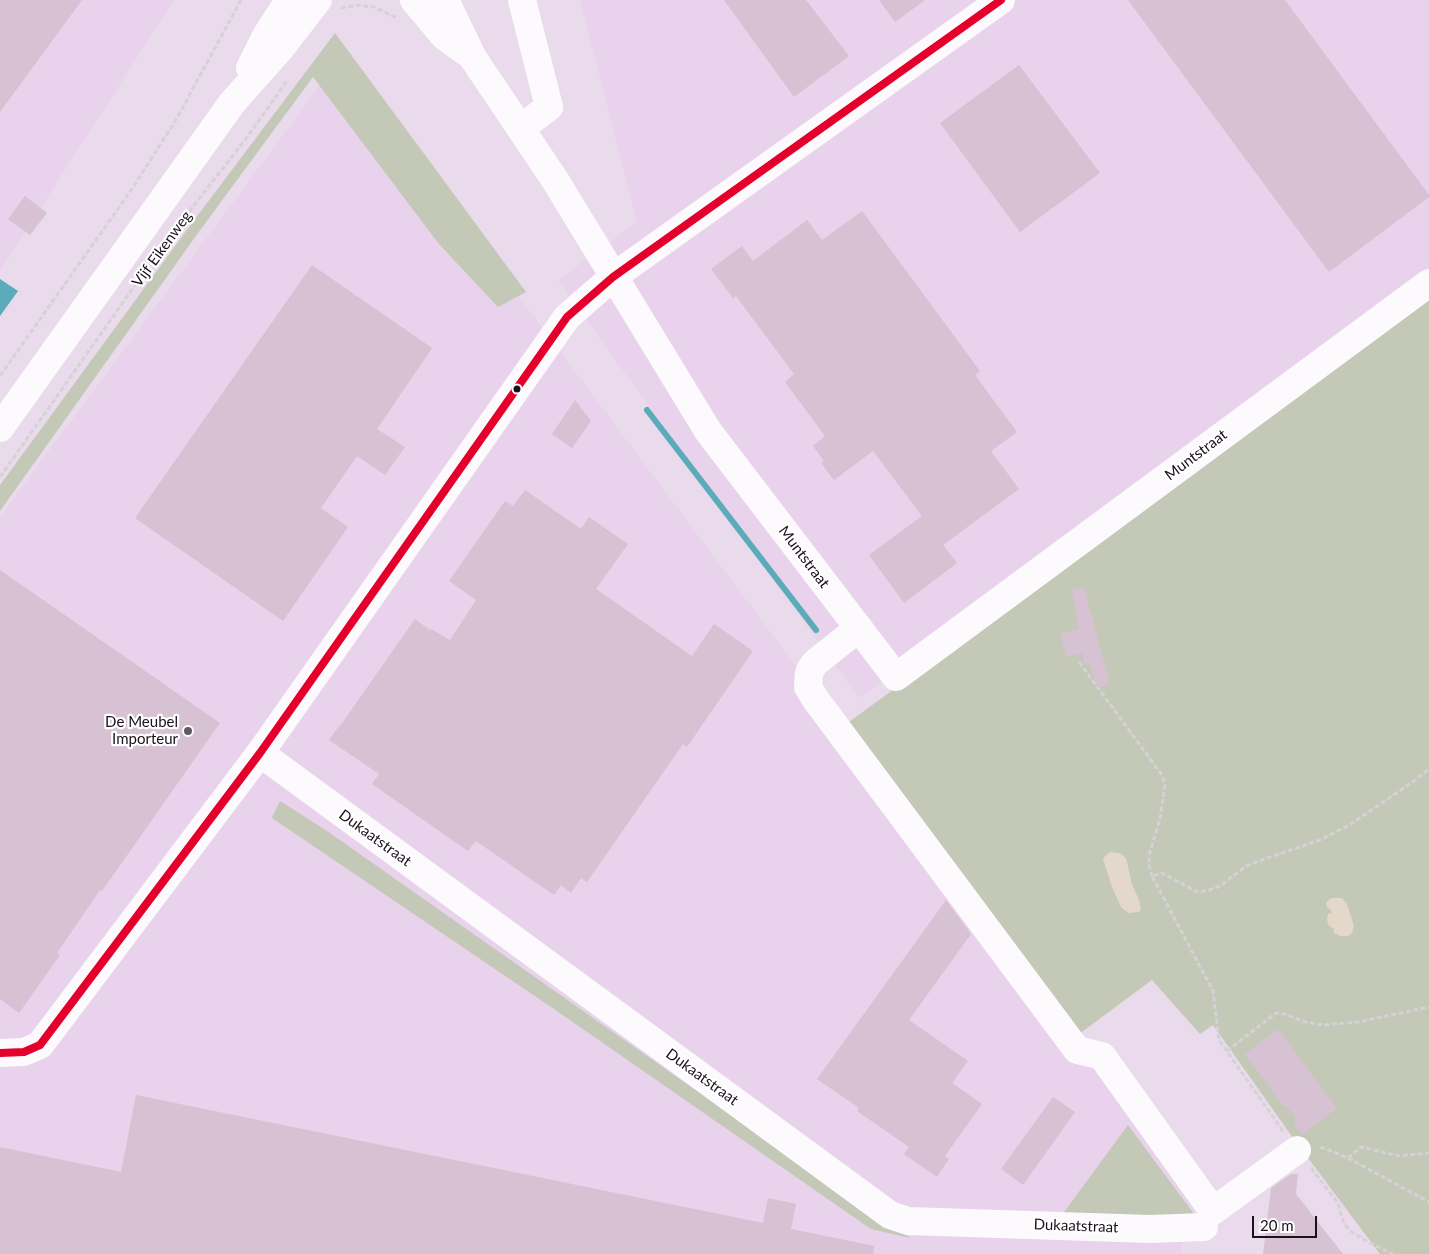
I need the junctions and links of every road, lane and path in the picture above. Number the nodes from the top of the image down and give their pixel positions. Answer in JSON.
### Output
{"nodes":[{"id":1,"x":241,"y":0,"type":"edge"},
{"id":2,"x":289,"y":0,"type":"edge"},
{"id":3,"x":522,"y":0,"type":"edge"},
{"id":4,"x":1001,"y":0,"type":"edge"},
{"id":5,"x":428,"y":4,"type":"edge"},
{"id":6,"x":328,"y":6,"type":"edge"},
{"id":7,"x":289,"y":78,"type":"dead end"},
{"id":8,"x":232,"y":103,"type":"junction"},
{"id":9,"x":521,"y":128,"type":"junction"},
{"id":10,"x":613,"y":277,"type":"junction"},
{"id":11,"x":1429,"y":283,"type":"edge"},
{"id":12,"x":0,"y":376,"type":"edge"},
{"id":13,"x":0,"y":428,"type":"edge"},
{"id":14,"x":0,"y":477,"type":"edge"},
{"id":15,"x":859,"y":628,"type":"junction"},
{"id":16,"x":1079,"y":662,"type":"dead end"},
{"id":17,"x":260,"y":753,"type":"junction"},
{"id":18,"x":1429,"y":769,"type":"edge"},
{"id":19,"x":1152,"y":876,"type":"junction"},
{"id":20,"x":1429,"y":1006,"type":"edge"},
{"id":21,"x":1227,"y":1051,"type":"junction"},
{"id":22,"x":0,"y":1053,"type":"edge"},
{"id":23,"x":1297,"y":1150,"type":"junction"},
{"id":24,"x":1429,"y":1153,"type":"edge"},
{"id":25,"x":1348,"y":1158,"type":"junction"},
{"id":26,"x":1429,"y":1202,"type":"edge"},
{"id":27,"x":1204,"y":1227,"type":"dead end"},
{"id":28,"x":1393,"y":1254,"type":"edge"}],
"edges":[{"from":1,"to":12,"type":"path"},
{"from":2,"to":8,"type":"street","name":"Vijf Eikenweg"},
{"from":3,"to":9,"type":"street"},
{"from":4,"to":10,"type":"street"},
{"from":5,"to":6,"type":"path"},
{"from":5,"to":9,"type":"street","name":"Muntstraat"},
{"from":6,"to":8,"type":"street","name":"Vijf Eikenweg"},
{"from":7,"to":14,"type":"path","name":"Vijf Eikenweg"},
{"from":8,"to":13,"type":"street","name":"Vijf Eikenweg"},
{"from":9,"to":10,"type":"street","name":"Muntstraat"},
{"from":10,"to":15,"type":"street","name":"Muntstraat"},
{"from":10,"to":17,"type":"street"},
{"from":11,"to":15,"type":"street","name":"Muntstraat"},
{"from":15,"to":23,"type":"street"},
{"from":16,"to":19,"type":"path"},
{"from":17,"to":22,"type":"street"},
{"from":17,"to":27,"type":"street","name":"Dukaatstraat"},
{"from":18,"to":19,"type":"path"},
{"from":19,"to":21,"type":"path"},
{"from":20,"to":21,"type":"path"},
{"from":21,"to":23,"type":"path"},
{"from":23,"to":25,"type":"path"},
{"from":23,"to":28,"type":"path"},
{"from":24,"to":25,"type":"path"},
{"from":25,"to":26,"type":"path"}]}
